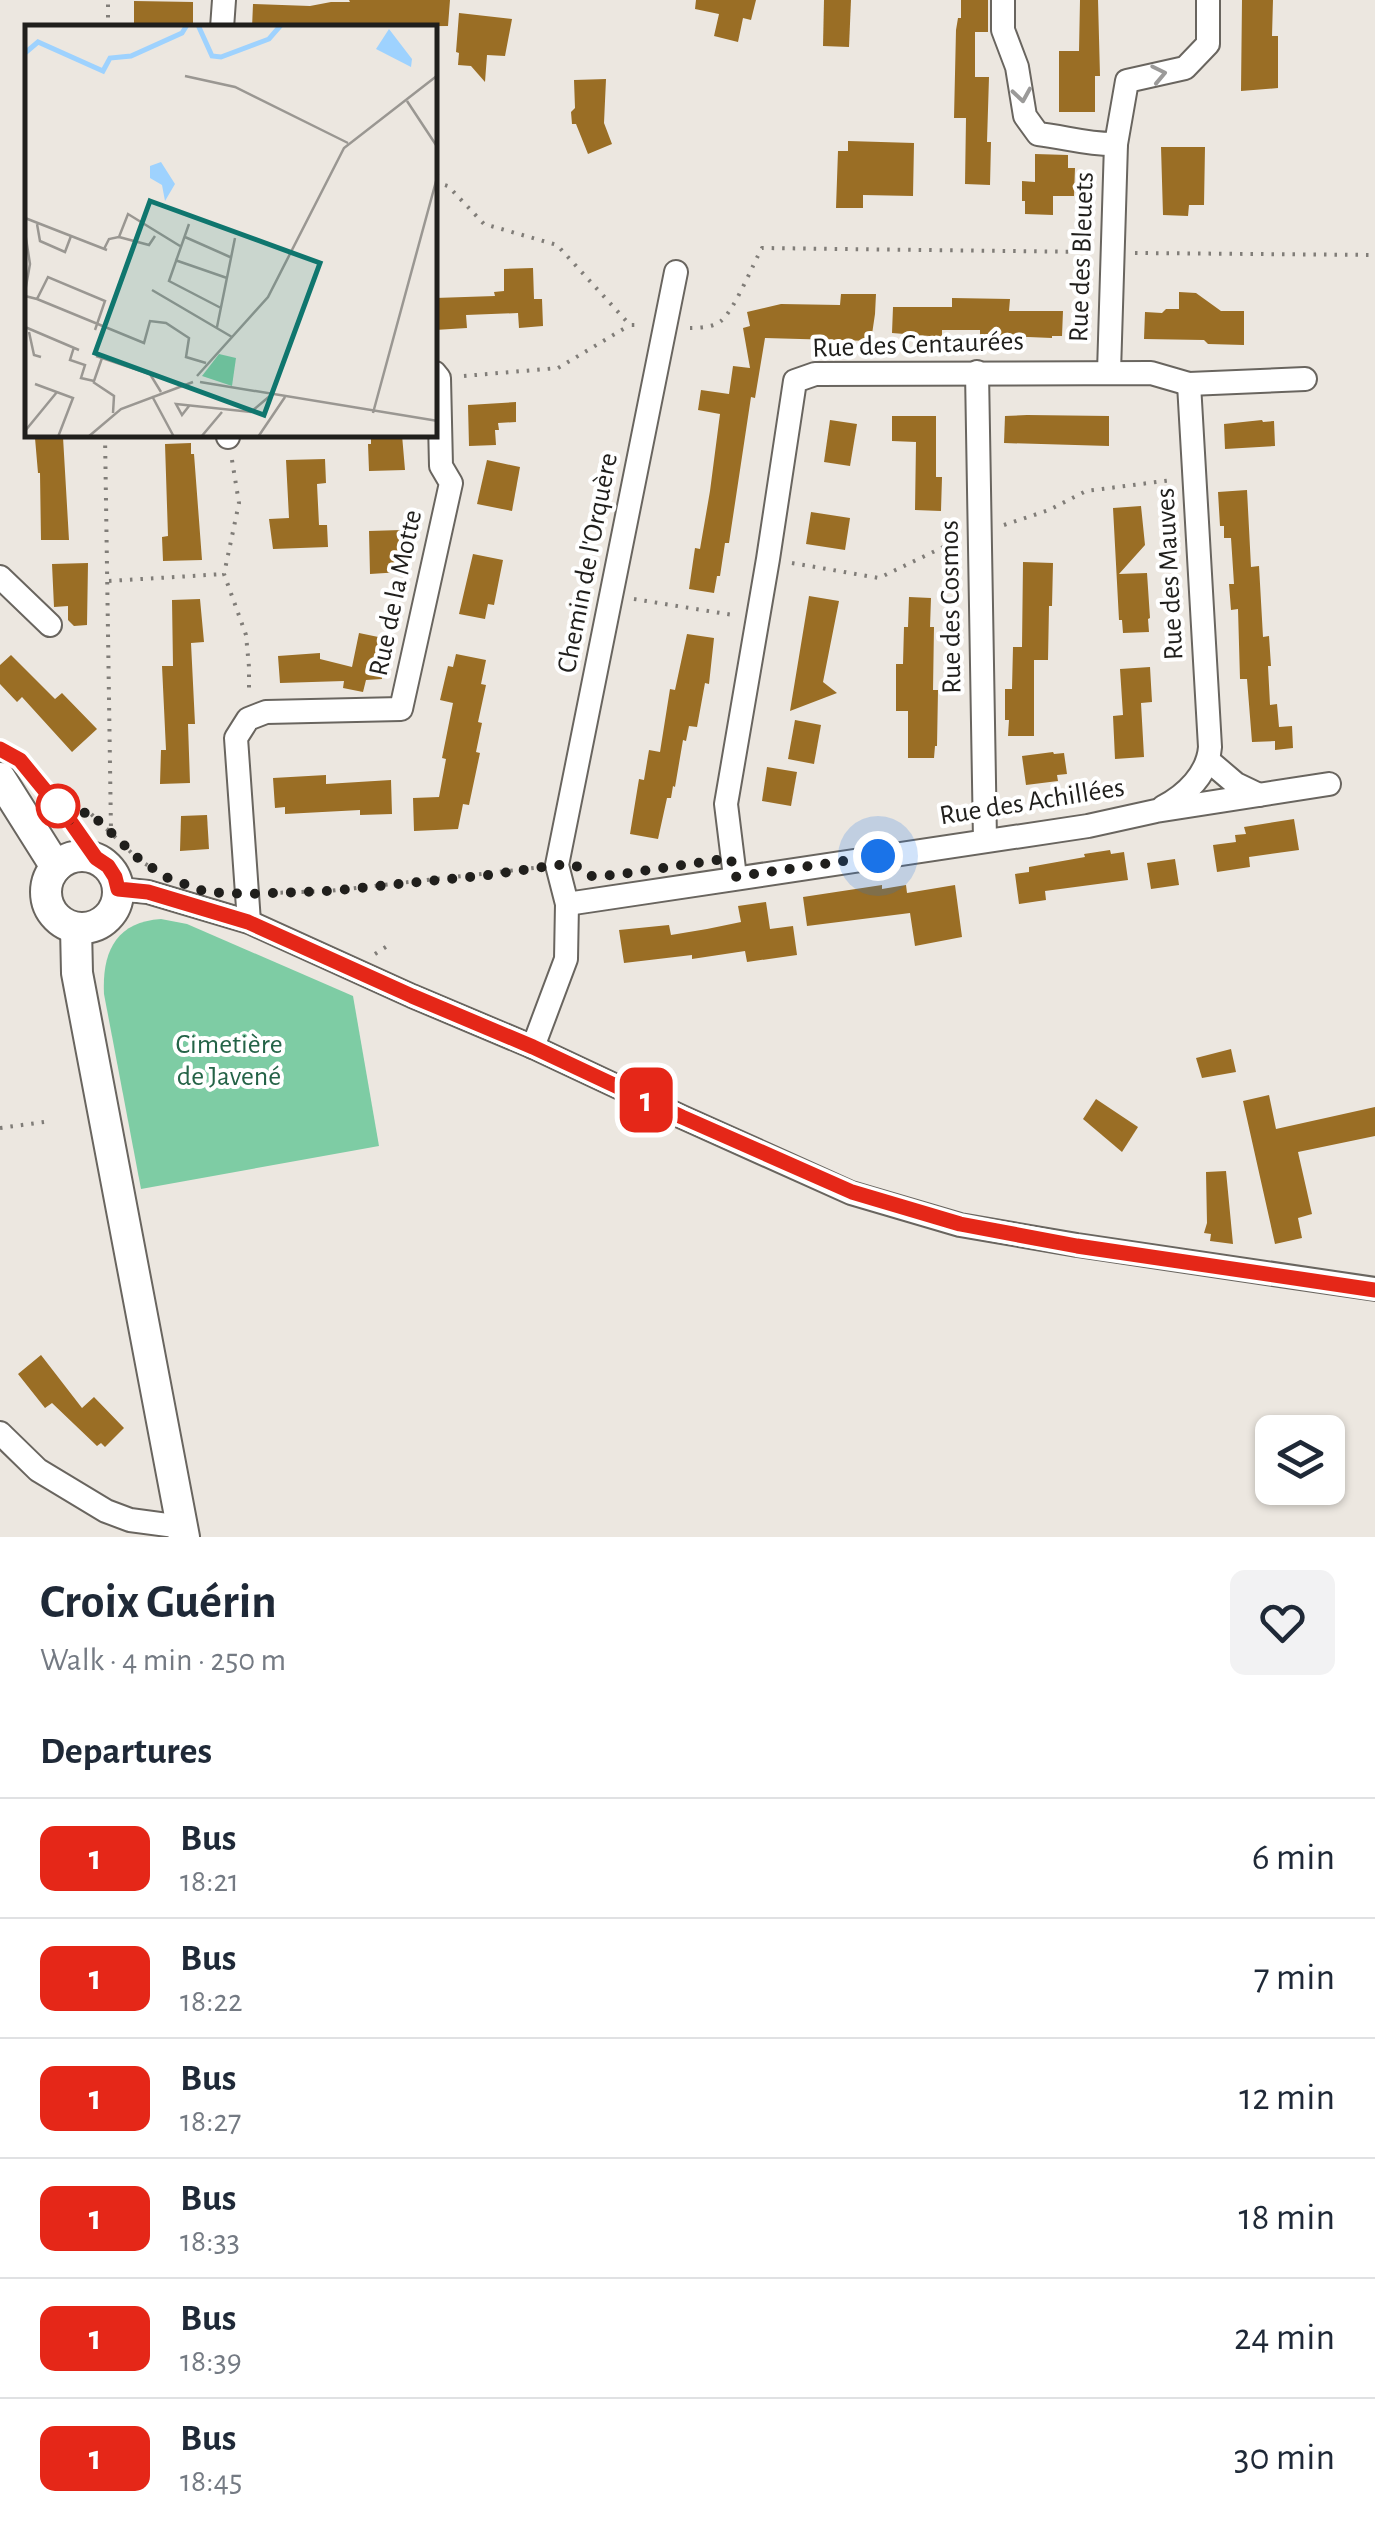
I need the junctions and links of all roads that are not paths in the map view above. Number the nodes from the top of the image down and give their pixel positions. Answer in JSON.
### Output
{"nodes":[{"id":1,"x":224,"y":0,"type":"edge"},
{"id":2,"x":1003,"y":0,"type":"edge"},
{"id":3,"x":1208,"y":0,"type":"edge"},
{"id":4,"x":222,"y":25,"type":"edge"},
{"id":5,"x":1116,"y":144,"type":"junction"},
{"id":6,"x":676,"y":272,"type":"dead end"},
{"id":7,"x":977,"y":372,"type":"junction"},
{"id":8,"x":1108,"y":372,"type":"junction"},
{"id":9,"x":1305,"y":379,"type":"dead end"},
{"id":10,"x":1189,"y":384,"type":"junction"},
{"id":11,"x":438,"y":398,"type":"edge"},
{"id":12,"x":0,"y":577,"type":"edge"},
{"id":13,"x":50,"y":625,"type":"dead end"},
{"id":14,"x":0,"y":749,"type":"edge"},
{"id":15,"x":1209,"y":762,"type":"junction"},
{"id":16,"x":0,"y":778,"type":"edge"},
{"id":17,"x":1329,"y":784,"type":"dead end"},
{"id":18,"x":1259,"y":795,"type":"junction"},
{"id":19,"x":1156,"y":811,"type":"junction"},
{"id":20,"x":985,"y":840,"type":"junction"},
{"id":21,"x":96,"y":858,"type":"junction"},
{"id":22,"x":56,"y":867,"type":"junction"},
{"id":23,"x":734,"y":877,"type":"junction"},
{"id":24,"x":118,"y":889,"type":"junction"},
{"id":25,"x":567,"y":904,"type":"junction"},
{"id":26,"x":248,"y":922,"type":"junction"},
{"id":27,"x":76,"y":928,"type":"junction"},
{"id":28,"x":533,"y":1047,"type":"junction"},
{"id":29,"x":1375,"y":1290,"type":"edge"},
{"id":30,"x":0,"y":1433,"type":"edge"},
{"id":31,"x":183,"y":1532,"type":"edge"}],
"edges":[{"from":1,"to":4,"type":"street"},
{"from":2,"to":5,"type":"street","name":"Rue des Bleuets","one_way":true},
{"from":5,"to":3,"type":"street","name":"Rue des Bleuets","one_way":true},
{"from":5,"to":8,"type":"street","name":"Rue des Bleuets"},
{"from":6,"to":25,"type":"street","name":"Chemin de l'Orquère"},
{"from":7,"to":8,"type":"street","name":"Rue des Centaurées"},
{"from":7,"to":20,"type":"street","name":"Rue des Cosmos"},
{"from":7,"to":23,"type":"street","name":"Rue des Centaurées"},
{"from":8,"to":10,"type":"street","name":"Rue des Centaurées"},
{"from":9,"to":10,"type":"street","name":"Rue des Centaurées"},
{"from":10,"to":15,"type":"street","name":"Rue des Mauves"},
{"from":11,"to":26,"type":"street","name":"Rue de la Motte"},
{"from":12,"to":13,"type":"street"},
{"from":14,"to":21,"type":"lane"},
{"from":15,"to":18,"type":"street"},
{"from":15,"to":19,"type":"street"},
{"from":16,"to":22,"type":"street"},
{"from":17,"to":18,"type":"street","name":"Rue des Achillées"},
{"from":18,"to":19,"type":"street","name":"Rue des Achillées"},
{"from":19,"to":20,"type":"street","name":"Rue des Achillées"},
{"from":20,"to":23,"type":"street","name":"Rue des Achillées"},
{"from":21,"to":22,"type":"street"},
{"from":21,"to":24,"type":"street"},
{"from":22,"to":27,"type":"street"},
{"from":23,"to":25,"type":"street","name":"Rue des Achillées"},
{"from":24,"to":26,"type":"street"},
{"from":24,"to":27,"type":"street"},
{"from":25,"to":28,"type":"street"},
{"from":26,"to":28,"type":"street"},
{"from":27,"to":31,"type":"street"},
{"from":28,"to":29,"type":"street"},
{"from":30,"to":31,"type":"street"}]}
